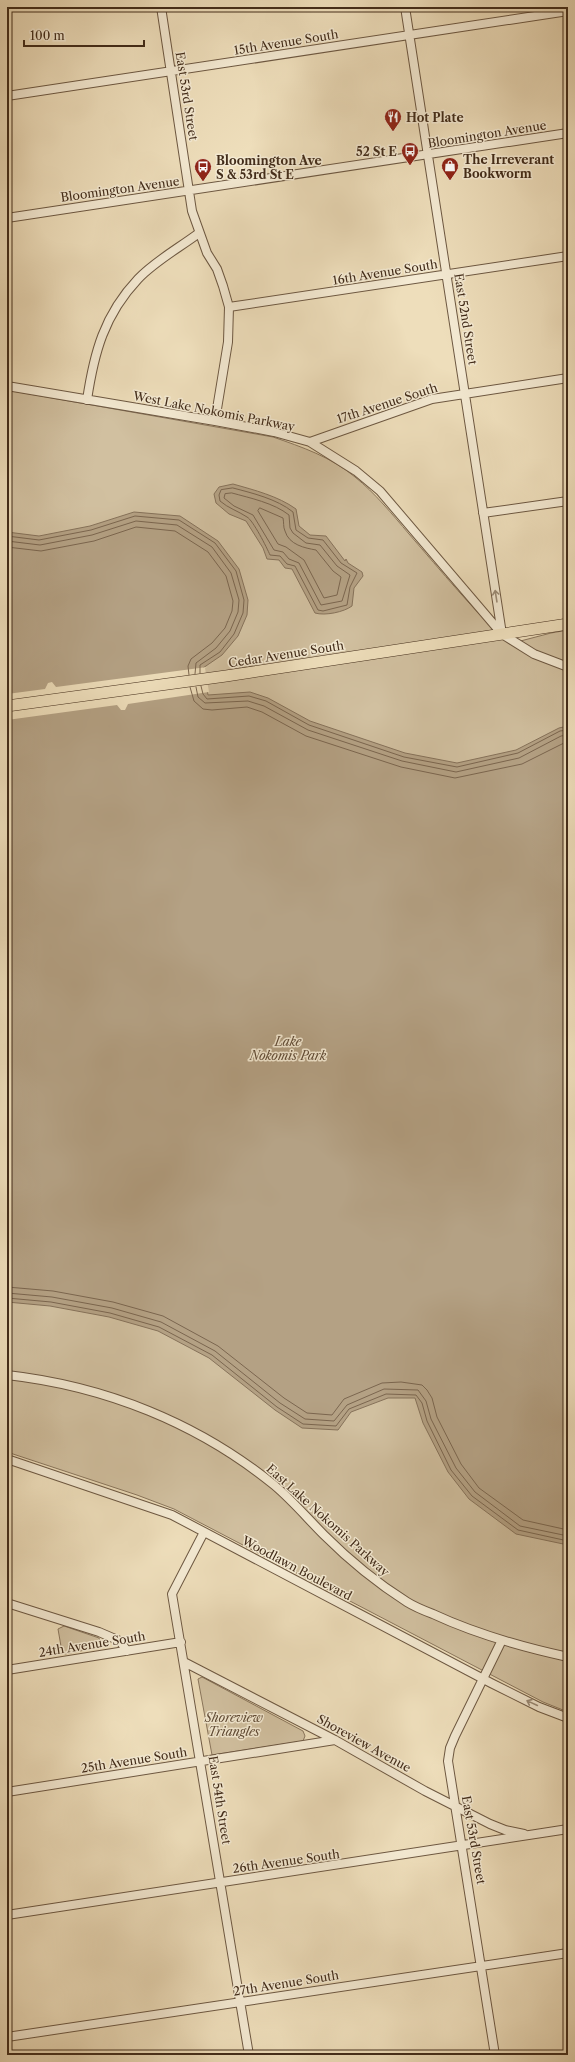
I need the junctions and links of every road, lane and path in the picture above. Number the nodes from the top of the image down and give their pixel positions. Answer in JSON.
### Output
{"nodes":[{"id":1,"x":161,"y":7,"type":"edge"},
{"id":2,"x":405,"y":7,"type":"edge"},
{"id":3,"x":568,"y":11,"type":"edge"},
{"id":4,"x":409,"y":35,"type":"junction"},
{"id":5,"x":171,"y":72,"type":"junction"},
{"id":6,"x":7,"y":96,"type":"edge"},
{"id":7,"x":568,"y":133,"type":"edge"},
{"id":8,"x":428,"y":155,"type":"junction"},
{"id":9,"x":190,"y":191,"type":"junction"},
{"id":10,"x":7,"y":218,"type":"edge"},
{"id":11,"x":199,"y":233,"type":"junction"},
{"id":12,"x":568,"y":256,"type":"edge"},
{"id":13,"x":446,"y":275,"type":"junction"},
{"id":14,"x":229,"y":307,"type":"junction"},
{"id":15,"x":568,"y":378,"type":"edge"},
{"id":16,"x":7,"y":386,"type":"edge"},
{"id":17,"x":465,"y":393,"type":"junction"},
{"id":18,"x":87,"y":400,"type":"junction"},
{"id":19,"x":215,"y":421,"type":"junction"},
{"id":20,"x":310,"y":442,"type":"junction"},
{"id":21,"x":568,"y":501,"type":"edge"},
{"id":22,"x":483,"y":513,"type":"junction"},
{"id":23,"x":568,"y":624,"type":"edge"},
{"id":24,"x":502,"y":634,"type":"junction"},
{"id":25,"x":568,"y":667,"type":"edge"},
{"id":26,"x":7,"y":706,"type":"edge"},
{"id":27,"x":7,"y":1375,"type":"edge"},
{"id":28,"x":7,"y":1459,"type":"edge"},
{"id":29,"x":204,"y":1532,"type":"junction"},
{"id":30,"x":7,"y":1603,"type":"edge"},
{"id":31,"x":502,"y":1640,"type":"junction"},
{"id":32,"x":181,"y":1642,"type":"junction"},
{"id":33,"x":127,"y":1651,"type":"junction"},
{"id":34,"x":568,"y":1657,"type":"edge"},
{"id":35,"x":184,"y":1662,"type":"junction"},
{"id":36,"x":7,"y":1670,"type":"edge"},
{"id":37,"x":484,"y":1679,"type":"junction"},
{"id":38,"x":568,"y":1718,"type":"edge"},
{"id":39,"x":335,"y":1740,"type":"junction"},
{"id":40,"x":202,"y":1762,"type":"junction"},
{"id":41,"x":7,"y":1792,"type":"edge"},
{"id":42,"x":456,"y":1805,"type":"junction"},
{"id":43,"x":568,"y":1829,"type":"edge"},
{"id":44,"x":536,"y":1834,"type":"junction"},
{"id":45,"x":463,"y":1846,"type":"junction"},
{"id":46,"x":221,"y":1882,"type":"junction"},
{"id":47,"x":7,"y":1915,"type":"edge"},
{"id":48,"x":568,"y":1953,"type":"edge"},
{"id":49,"x":481,"y":1966,"type":"junction"},
{"id":50,"x":241,"y":2002,"type":"junction"},
{"id":51,"x":7,"y":2037,"type":"edge"},
{"id":52,"x":249,"y":2055,"type":"edge"},
{"id":53,"x":496,"y":2055,"type":"edge"}],
"edges":[{"from":1,"to":5,"type":"street","name":"East 53rd Street"},
{"from":2,"to":4,"type":"street","name":"East 52nd Street"},
{"from":3,"to":4,"type":"street","name":"15th Avenue South"},
{"from":4,"to":5,"type":"street","name":"15th Avenue South"},
{"from":4,"to":8,"type":"street","name":"East 52nd Street"},
{"from":5,"to":6,"type":"street","name":"15th Avenue South"},
{"from":5,"to":9,"type":"street","name":"East 53rd Street"},
{"from":7,"to":8,"type":"street","name":"Bloomington Avenue"},
{"from":8,"to":9,"type":"street","name":"Bloomington Avenue"},
{"from":8,"to":13,"type":"street","name":"East 52nd Street"},
{"from":9,"to":10,"type":"street","name":"Bloomington Avenue"},
{"from":9,"to":11,"type":"street","name":"East 53rd Street"},
{"from":11,"to":14,"type":"street","name":"East 53rd Street"},
{"from":11,"to":18,"type":"street"},
{"from":12,"to":13,"type":"street","name":"16th Avenue South"},
{"from":13,"to":14,"type":"street","name":"16th Avenue South"},
{"from":13,"to":17,"type":"street","name":"East 52nd Street"},
{"from":14,"to":19,"type":"street","name":"East 53rd Street"},
{"from":15,"to":17,"type":"street","name":"17th Avenue South"},
{"from":16,"to":18,"type":"street","name":"West Lake Nokomis Parkway"},
{"from":17,"to":20,"type":"street","name":"17th Avenue South"},
{"from":17,"to":22,"type":"street","name":"East 52nd Street"},
{"from":18,"to":19,"type":"street","name":"West Lake Nokomis Parkway"},
{"from":19,"to":20,"type":"street","name":"West Lake Nokomis Parkway"},
{"from":20,"to":24,"type":"street","name":"West Lake Nokomis Parkway"},
{"from":21,"to":22,"type":"street"},
{"from":24,"to":22,"type":"street","name":"East 52nd Street","one_way":true},
{"from":23,"to":24,"type":"main road","name":"Cedar Avenue South"},
{"from":24,"to":25,"type":"street","name":"West Lake Nokomis Parkway"},
{"from":24,"to":26,"type":"main road","name":"Cedar Avenue South"},
{"from":27,"to":31,"type":"street","name":"East Lake Nokomis Parkway"},
{"from":28,"to":29,"type":"street","name":"Woodlawn Boulevard"},
{"from":29,"to":32,"type":"street","name":"East 54th Street"},
{"from":29,"to":37,"type":"street","name":"Woodlawn Boulevard"},
{"from":30,"to":33,"type":"street"},
{"from":31,"to":34,"type":"street","name":"East Lake Nokomis Parkway"},
{"from":31,"to":37,"type":"street","name":"East 53rd Street"},
{"from":32,"to":33,"type":"street","name":"24th Avenue South"},
{"from":32,"to":35,"type":"street","name":"East 54th Street"},
{"from":33,"to":36,"type":"street","name":"24th Avenue South"},
{"from":35,"to":39,"type":"street","name":"Shoreview Avenue"},
{"from":35,"to":40,"type":"street","name":"East 54th Street"},
{"from":38,"to":37,"type":"street","name":"Woodlawn Boulevard","one_way":true},
{"from":37,"to":42,"type":"street","name":"East 53rd Street"},
{"from":39,"to":40,"type":"street","name":"25th Avenue South"},
{"from":39,"to":42,"type":"street","name":"Shoreview Avenue"},
{"from":40,"to":41,"type":"street","name":"25th Avenue South"},
{"from":40,"to":46,"type":"street","name":"East 54th Street"},
{"from":42,"to":44,"type":"street","name":"Shoreview Avenue"},
{"from":42,"to":45,"type":"street","name":"East 53rd Street"},
{"from":43,"to":44,"type":"street","name":"26th Avenue South"},
{"from":44,"to":45,"type":"street","name":"26th Avenue South"},
{"from":45,"to":46,"type":"street","name":"26th Avenue South"},
{"from":45,"to":49,"type":"street","name":"East 53rd Street"},
{"from":46,"to":47,"type":"street","name":"26th Avenue South"},
{"from":46,"to":50,"type":"street","name":"East 54th Street"},
{"from":48,"to":49,"type":"street","name":"27th Avenue South"},
{"from":49,"to":50,"type":"street","name":"27th Avenue South"},
{"from":49,"to":53,"type":"street","name":"East 53rd Street"},
{"from":50,"to":51,"type":"street","name":"27th Avenue South"},
{"from":50,"to":52,"type":"street","name":"East 54th Street"}]}
